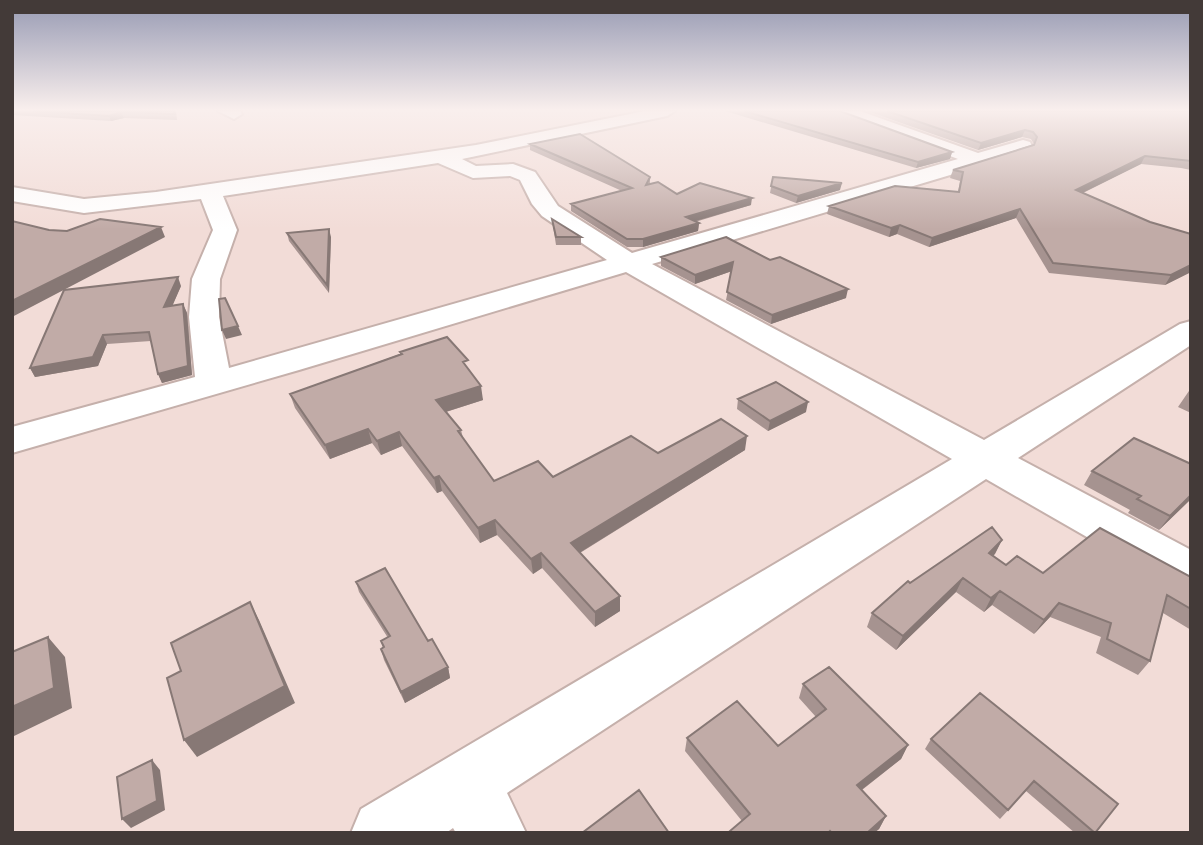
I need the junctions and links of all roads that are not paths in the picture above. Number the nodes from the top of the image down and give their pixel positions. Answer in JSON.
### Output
{"nodes":[{"id":1,"x":473,"y":150,"type":"edge"},
{"id":2,"x":952,"y":150,"type":"edge"},
{"id":3,"x":1009,"y":150,"type":"edge"},
{"id":4,"x":440,"y":156,"type":"junction"},
{"id":5,"x":980,"y":160,"type":"junction"},
{"id":6,"x":210,"y":192,"type":"junction"},
{"id":7,"x":12,"y":194,"type":"edge"},
{"id":8,"x":628,"y":262,"type":"junction"},
{"id":9,"x":1191,"y":331,"type":"edge"},
{"id":10,"x":214,"y":384,"type":"junction"},
{"id":11,"x":12,"y":440,"type":"edge"},
{"id":12,"x":987,"y":459,"type":"junction"},
{"id":13,"x":1191,"y":573,"type":"edge"},
{"id":14,"x":479,"y":808,"type":"edge"},
{"id":15,"x":385,"y":833,"type":"edge"}],
"edges":[{"from":1,"to":4,"type":"street"},
{"from":2,"to":5,"type":"street"},
{"from":3,"to":5,"type":"street"},
{"from":4,"to":6,"type":"street"},
{"from":4,"to":8,"type":"street"},
{"from":5,"to":8,"type":"street"},
{"from":6,"to":7,"type":"street"},
{"from":6,"to":10,"type":"street"},
{"from":8,"to":10,"type":"street"},
{"from":8,"to":12,"type":"street"},
{"from":9,"to":12,"type":"street"},
{"from":10,"to":11,"type":"street"},
{"from":12,"to":13,"type":"street"},
{"from":12,"to":14,"type":"street"},
{"from":14,"to":15,"type":"street"}]}
